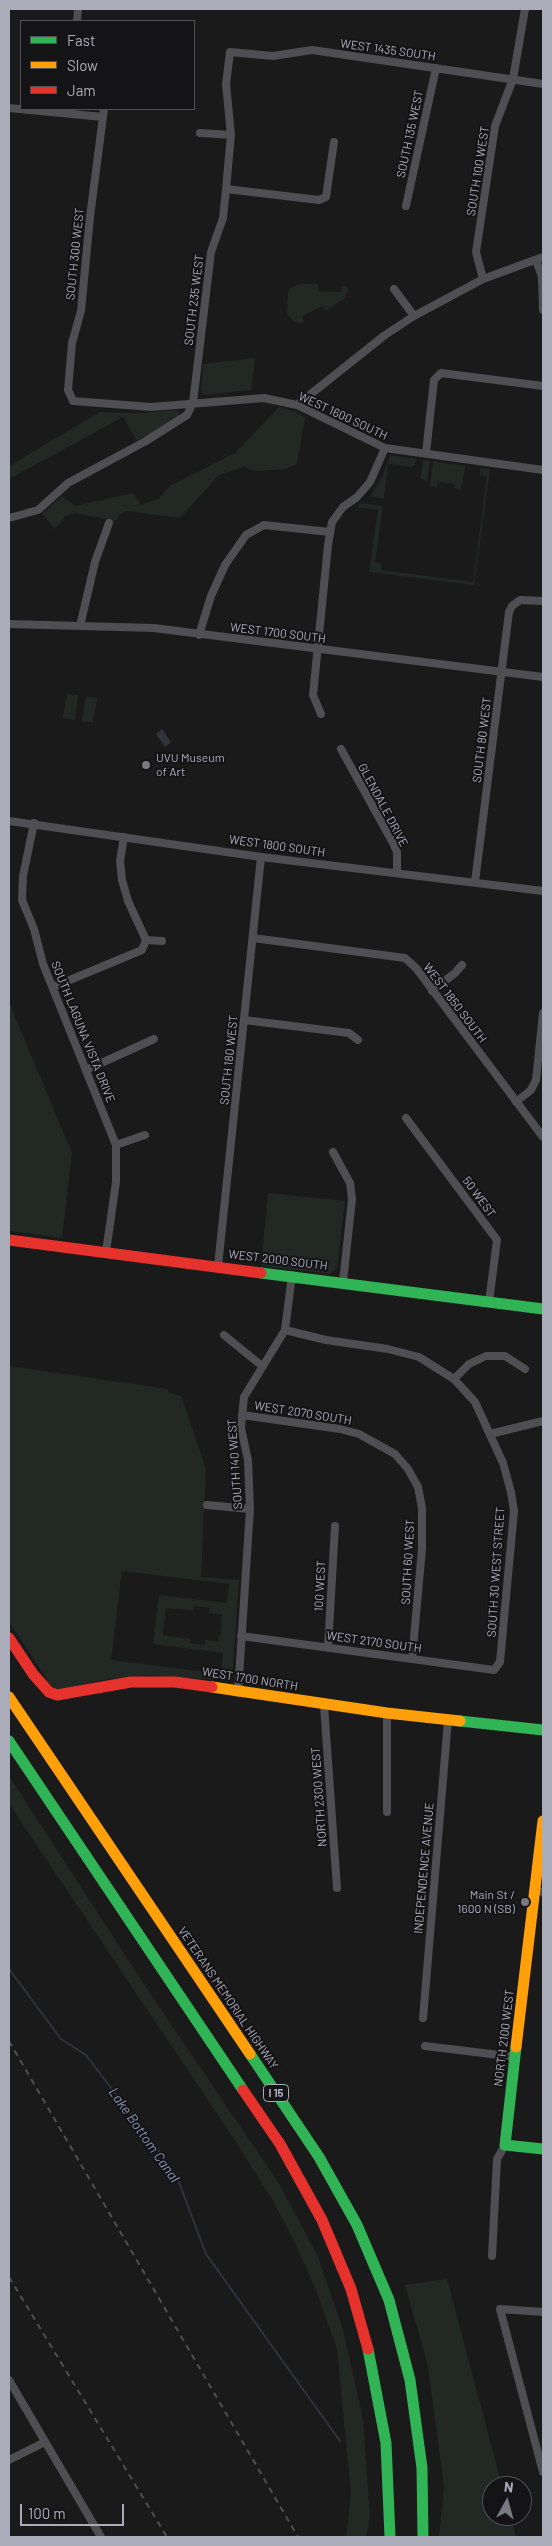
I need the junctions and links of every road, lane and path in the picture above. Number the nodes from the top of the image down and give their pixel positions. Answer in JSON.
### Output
{"nodes":[{"id":1,"x":524,"y":9,"type":"edge"},
{"id":2,"x":230,"y":52,"type":"joint"},
{"id":3,"x":436,"y":68,"type":"junction"},
{"id":4,"x":513,"y":79,"type":"junction"},
{"id":5,"x":543,"y":84,"type":"edge"},
{"id":6,"x":30,"y":110,"type":"edge"},
{"id":7,"x":104,"y":110,"type":"edge"},
{"id":8,"x":102,"y":117,"type":"junction"},
{"id":9,"x":200,"y":133,"type":"dead end"},
{"id":10,"x":231,"y":135,"type":"junction"},
{"id":11,"x":334,"y":142,"type":"dead end"},
{"id":12,"x":226,"y":189,"type":"junction"},
{"id":13,"x":406,"y":206,"type":"dead end"},
{"id":14,"x":540,"y":259,"type":"edge"},
{"id":15,"x":483,"y":279,"type":"junction"},
{"id":16,"x":394,"y":289,"type":"dead end"},
{"id":17,"x":543,"y":310,"type":"edge"},
{"id":18,"x":414,"y":316,"type":"junction"},
{"id":19,"x":543,"y":386,"type":"edge"},
{"id":20,"x":72,"y":401,"type":"joint"},
{"id":21,"x":193,"y":403,"type":"junction"},
{"id":22,"x":296,"y":405,"type":"junction"},
{"id":23,"x":385,"y":448,"type":"junction"},
{"id":24,"x":426,"y":453,"type":"junction"},
{"id":25,"x":543,"y":470,"type":"edge"},
{"id":26,"x":9,"y":518,"type":"edge"},
{"id":27,"x":109,"y":523,"type":"dead end"},
{"id":28,"x":330,"y":532,"type":"junction"},
{"id":29,"x":543,"y":601,"type":"edge"},
{"id":30,"x":9,"y":624,"type":"edge"},
{"id":31,"x":80,"y":626,"type":"junction"},
{"id":32,"x":199,"y":635,"type":"junction"},
{"id":33,"x":318,"y":649,"type":"junction"},
{"id":34,"x":502,"y":672,"type":"junction"},
{"id":35,"x":543,"y":677,"type":"edge"},
{"id":36,"x":321,"y":714,"type":"dead end"},
{"id":37,"x":341,"y":749,"type":"dead end"},
{"id":38,"x":9,"y":821,"type":"edge"},
{"id":39,"x":34,"y":824,"type":"junction"},
{"id":40,"x":124,"y":837,"type":"junction"},
{"id":41,"x":261,"y":856,"type":"junction"},
{"id":42,"x":397,"y":873,"type":"junction"},
{"id":43,"x":475,"y":882,"type":"junction"},
{"id":44,"x":543,"y":891,"type":"edge"},
{"id":45,"x":253,"y":938,"type":"junction"},
{"id":46,"x":146,"y":940,"type":"junction"},
{"id":47,"x":162,"y":941,"type":"dead end"},
{"id":48,"x":462,"y":965,"type":"dead end"},
{"id":49,"x":53,"y":987,"type":"junction"},
{"id":50,"x":432,"y":991,"type":"junction"},
{"id":51,"x":543,"y":1013,"type":"edge"},
{"id":52,"x":244,"y":1020,"type":"junction"},
{"id":53,"x":154,"y":1039,"type":"dead end"},
{"id":54,"x":358,"y":1040,"type":"dead end"},
{"id":55,"x":86,"y":1070,"type":"junction"},
{"id":56,"x":516,"y":1102,"type":"junction"},
{"id":57,"x":406,"y":1118,"type":"dead end"},
{"id":58,"x":146,"y":1135,"type":"dead end"},
{"id":59,"x":543,"y":1137,"type":"edge"},
{"id":60,"x":116,"y":1146,"type":"junction"},
{"id":61,"x":332,"y":1152,"type":"dead end"},
{"id":62,"x":9,"y":1240,"type":"edge"},
{"id":63,"x":106,"y":1252,"type":"junction"},
{"id":64,"x":218,"y":1266,"type":"junction"},
{"id":65,"x":292,"y":1276,"type":"junction"},
{"id":66,"x":343,"y":1282,"type":"junction"},
{"id":67,"x":489,"y":1302,"type":"junction"},
{"id":68,"x":543,"y":1309,"type":"edge"},
{"id":69,"x":286,"y":1330,"type":"junction"},
{"id":70,"x":224,"y":1335,"type":"dead end"},
{"id":71,"x":262,"y":1366,"type":"junction"},
{"id":72,"x":525,"y":1369,"type":"dead end"},
{"id":73,"x":454,"y":1380,"type":"junction"},
{"id":74,"x":242,"y":1415,"type":"junction"},
{"id":75,"x":543,"y":1421,"type":"edge"},
{"id":76,"x":490,"y":1434,"type":"junction"},
{"id":77,"x":408,"y":1469,"type":"joint"},
{"id":78,"x":208,"y":1505,"type":"dead end"},
{"id":79,"x":250,"y":1508,"type":"junction"},
{"id":80,"x":335,"y":1526,"type":"dead end"},
{"id":81,"x":241,"y":1636,"type":"junction"},
{"id":82,"x":9,"y":1638,"type":"edge"},
{"id":83,"x":328,"y":1648,"type":"junction"},
{"id":84,"x":412,"y":1659,"type":"junction"},
{"id":85,"x":500,"y":1662,"type":"joint"},
{"id":86,"x":238,"y":1693,"type":"junction"},
{"id":87,"x":9,"y":1697,"type":"edge"},
{"id":88,"x":324,"y":1705,"type":"junction"},
{"id":89,"x":387,"y":1713,"type":"junction"},
{"id":90,"x":448,"y":1720,"type":"junction"},
{"id":91,"x":543,"y":1730,"type":"edge"},
{"id":92,"x":9,"y":1741,"type":"edge"},
{"id":93,"x":387,"y":1812,"type":"dead end"},
{"id":94,"x":543,"y":1821,"type":"edge"},
{"id":95,"x":337,"y":1888,"type":"dead end"},
{"id":96,"x":540,"y":1892,"type":"edge"},
{"id":97,"x":423,"y":2018,"type":"dead end"},
{"id":98,"x":425,"y":2046,"type":"dead end"},
{"id":99,"x":516,"y":2057,"type":"junction"},
{"id":100,"x":505,"y":2145,"type":"junction"},
{"id":101,"x":543,"y":2149,"type":"edge"},
{"id":102,"x":492,"y":2256,"type":"dead end"},
{"id":103,"x":543,"y":2312,"type":"edge"},
{"id":104,"x":9,"y":2380,"type":"edge"},
{"id":105,"x":46,"y":2442,"type":"junction"},
{"id":106,"x":9,"y":2460,"type":"edge"},
{"id":107,"x":543,"y":2472,"type":"edge"},
{"id":108,"x":101,"y":2537,"type":"edge"},
{"id":109,"x":390,"y":2537,"type":"edge"},
{"id":110,"x":423,"y":2537,"type":"edge"}],
"edges":[{"from":1,"to":4,"type":"street","name":"SOUTH 100 WEST"},
{"from":2,"to":3,"type":"street","name":"WEST 1435 SOUTH"},
{"from":2,"to":10,"type":"street","name":"SOUTH 235 WEST"},
{"from":3,"to":4,"type":"street","name":"WEST 1435 SOUTH"},
{"from":3,"to":13,"type":"street","name":"SOUTH 135 WEST"},
{"from":4,"to":5,"type":"street","name":"WEST 1435 SOUTH"},
{"from":4,"to":15,"type":"street","name":"SOUTH 100 WEST"},
{"from":6,"to":8,"type":"street"},
{"from":7,"to":8,"type":"street","name":"SOUTH 300 WEST"},
{"from":8,"to":20,"type":"street","name":"SOUTH 300 WEST"},
{"from":9,"to":10,"type":"street"},
{"from":10,"to":12,"type":"street","name":"SOUTH 235 WEST"},
{"from":11,"to":12,"type":"street"},
{"from":12,"to":21,"type":"street","name":"SOUTH 235 WEST"},
{"from":14,"to":15,"type":"street"},
{"from":14,"to":17,"type":"street"},
{"from":15,"to":18,"type":"street"},
{"from":16,"to":18,"type":"street"},
{"from":18,"to":22,"type":"street"},
{"from":19,"to":24,"type":"street"},
{"from":20,"to":21,"type":"street","name":"WEST 1600 SOUTH"},
{"from":21,"to":22,"type":"street","name":"WEST 1600 SOUTH"},
{"from":21,"to":26,"type":"street"},
{"from":22,"to":23,"type":"street","name":"WEST 1600 SOUTH"},
{"from":23,"to":24,"type":"street","name":"WEST 1600 SOUTH"},
{"from":23,"to":28,"type":"street"},
{"from":24,"to":25,"type":"street","name":"WEST 1600 SOUTH"},
{"from":27,"to":31,"type":"street"},
{"from":28,"to":32,"type":"street"},
{"from":28,"to":33,"type":"street"},
{"from":29,"to":34,"type":"street","name":"SOUTH 80 WEST"},
{"from":30,"to":31,"type":"street","name":"WEST 1700 SOUTH"},
{"from":31,"to":32,"type":"street","name":"WEST 1700 SOUTH"},
{"from":32,"to":33,"type":"street","name":"WEST 1700 SOUTH"},
{"from":33,"to":34,"type":"street","name":"WEST 1700 SOUTH"},
{"from":33,"to":36,"type":"street"},
{"from":34,"to":35,"type":"street","name":"WEST 1700 SOUTH"},
{"from":34,"to":43,"type":"street","name":"SOUTH 80 WEST"},
{"from":37,"to":42,"type":"street","name":"GLENDALE DRIVE"},
{"from":38,"to":39,"type":"street","name":"WEST 1800 SOUTH"},
{"from":39,"to":40,"type":"street","name":"WEST 1800 SOUTH"},
{"from":39,"to":49,"type":"street","name":"SOUTH LAGUNA VISTA DRIVE"},
{"from":40,"to":41,"type":"street","name":"WEST 1800 SOUTH"},
{"from":40,"to":46,"type":"street"},
{"from":41,"to":42,"type":"street","name":"WEST 1800 SOUTH"},
{"from":41,"to":45,"type":"street","name":"SOUTH 180 WEST"},
{"from":42,"to":43,"type":"street","name":"WEST 1800 SOUTH"},
{"from":43,"to":44,"type":"street","name":"WEST 1800 SOUTH"},
{"from":45,"to":50,"type":"street","name":"WEST 1850 SOUTH"},
{"from":45,"to":52,"type":"street","name":"SOUTH 180 WEST"},
{"from":46,"to":47,"type":"street"},
{"from":46,"to":49,"type":"street"},
{"from":48,"to":50,"type":"street"},
{"from":49,"to":55,"type":"street","name":"SOUTH LAGUNA VISTA DRIVE"},
{"from":50,"to":56,"type":"street","name":"WEST 1850 SOUTH"},
{"from":51,"to":56,"type":"street"},
{"from":52,"to":54,"type":"street"},
{"from":52,"to":64,"type":"street","name":"SOUTH 180 WEST"},
{"from":53,"to":55,"type":"street"},
{"from":55,"to":60,"type":"street","name":"SOUTH LAGUNA VISTA DRIVE"},
{"from":56,"to":59,"type":"street","name":"WEST 1850 SOUTH"},
{"from":57,"to":67,"type":"street","name":"50 WEST"},
{"from":58,"to":60,"type":"street"},
{"from":60,"to":63,"type":"street","name":"SOUTH LAGUNA VISTA DRIVE"},
{"from":61,"to":66,"type":"street"},
{"from":62,"to":63,"type":"main road","name":"WEST 2000 SOUTH"},
{"from":63,"to":64,"type":"main road","name":"WEST 2000 SOUTH"},
{"from":64,"to":65,"type":"main road","name":"WEST 2000 SOUTH"},
{"from":65,"to":66,"type":"main road","name":"WEST 2000 SOUTH"},
{"from":65,"to":69,"type":"street","name":"SOUTH 140 WEST"},
{"from":66,"to":67,"type":"main road","name":"WEST 2000 SOUTH"},
{"from":67,"to":68,"type":"main road","name":"WEST 2000 SOUTH"},
{"from":69,"to":71,"type":"street","name":"SOUTH 140 WEST"},
{"from":69,"to":73,"type":"street","name":"SOUTH 30 WEST STREET"},
{"from":70,"to":71,"type":"street"},
{"from":71,"to":74,"type":"street","name":"SOUTH 140 WEST"},
{"from":72,"to":73,"type":"street"},
{"from":73,"to":76,"type":"street","name":"SOUTH 30 WEST STREET"},
{"from":74,"to":77,"type":"street","name":"WEST 2070 SOUTH"},
{"from":74,"to":79,"type":"street","name":"SOUTH 140 WEST"},
{"from":75,"to":76,"type":"street"},
{"from":76,"to":85,"type":"street","name":"SOUTH 30 WEST STREET"},
{"from":77,"to":84,"type":"street","name":"SOUTH 60 WEST"},
{"from":78,"to":79,"type":"street"},
{"from":79,"to":81,"type":"street","name":"SOUTH 140 WEST"},
{"from":80,"to":83,"type":"street","name":"100 WEST"},
{"from":81,"to":83,"type":"street","name":"WEST 2170 SOUTH"},
{"from":81,"to":86,"type":"street","name":"SOUTH 140 WEST"},
{"from":82,"to":86,"type":"main road","name":"WEST 1700 NORTH"},
{"from":83,"to":84,"type":"street","name":"WEST 2170 SOUTH"},
{"from":84,"to":85,"type":"street","name":"WEST 2170 SOUTH"},
{"from":86,"to":88,"type":"main road","name":"WEST 1700 NORTH"},
{"from":87,"to":110,"type":"main road","name":"VETERANS MEMORIAL HIGHWAY","number":"I 15"},
{"from":88,"to":89,"type":"main road","name":"WEST 1700 NORTH"},
{"from":88,"to":95,"type":"street","name":"NORTH 2300 WEST"},
{"from":89,"to":90,"type":"main road","name":"WEST 1700 NORTH"},
{"from":89,"to":93,"type":"street"},
{"from":90,"to":91,"type":"main road","name":"WEST 1700 NORTH"},
{"from":90,"to":97,"type":"street","name":"INDEPENDENCE AVENUE"},
{"from":92,"to":109,"type":"main road","number":"I 15"},
{"from":94,"to":96,"type":"main road","name":"NORTH 2100 WEST"},
{"from":96,"to":99,"type":"main road","name":"NORTH 2100 WEST"},
{"from":98,"to":99,"type":"street"},
{"from":99,"to":100,"type":"main road","name":"NORTH 2100 WEST"},
{"from":100,"to":101,"type":"main road"},
{"from":100,"to":102,"type":"street","name":"NORTH 2100 WEST"},
{"from":103,"to":107,"type":"street"},
{"from":104,"to":105,"type":"street"},
{"from":105,"to":106,"type":"street"},
{"from":105,"to":108,"type":"street"}]}
